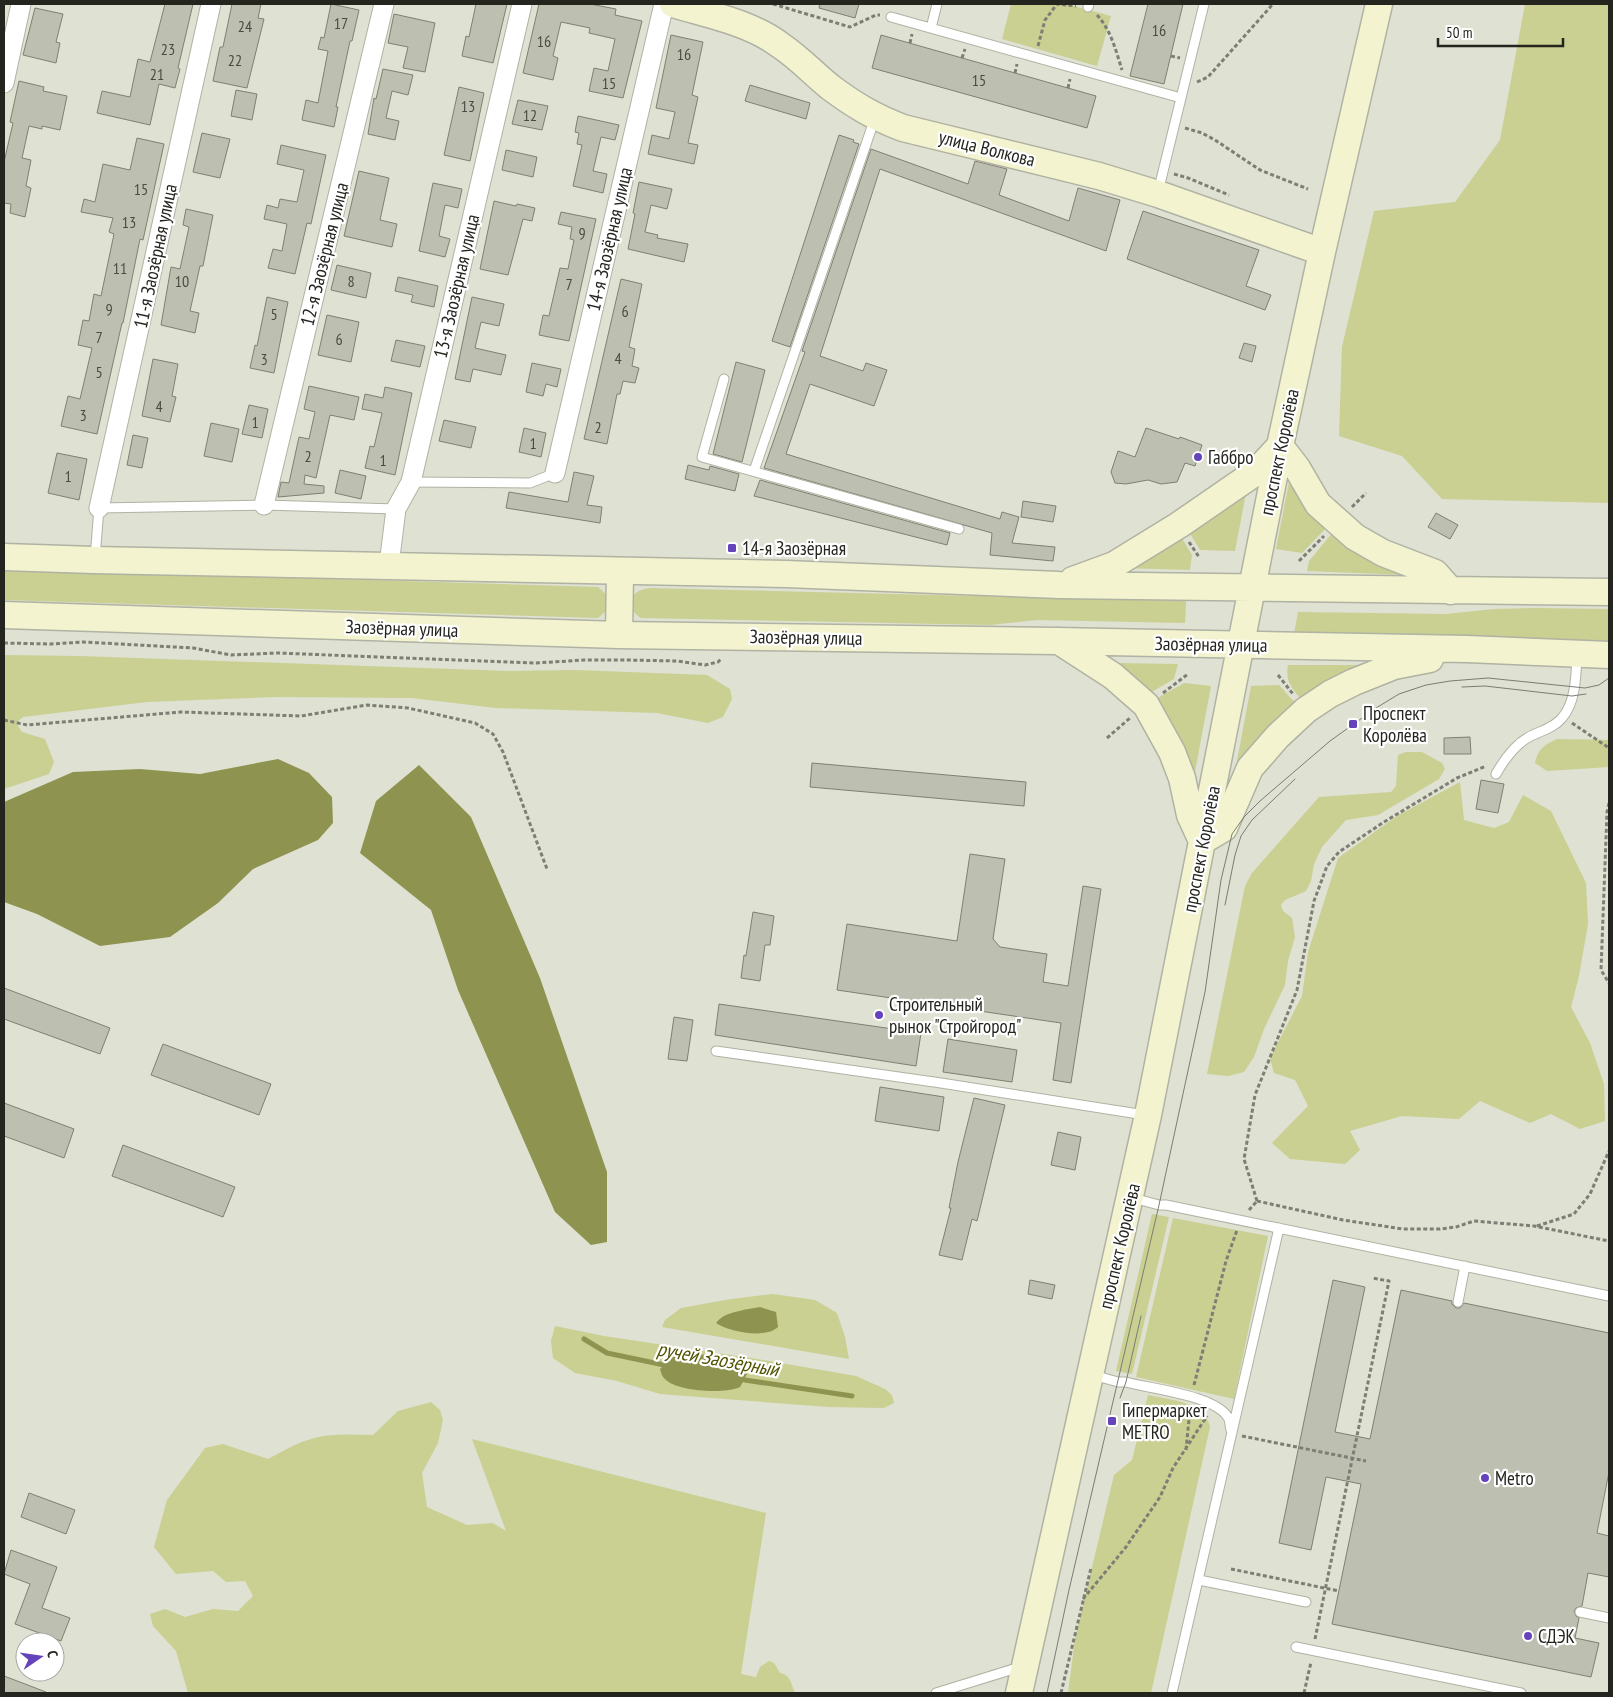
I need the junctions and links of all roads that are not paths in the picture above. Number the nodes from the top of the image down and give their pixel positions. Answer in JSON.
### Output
{"nodes":[{"id":1,"x":21,"y":4,"type":"edge"},
{"id":2,"x":211,"y":4,"type":"edge"},
{"id":3,"x":384,"y":4,"type":"edge"},
{"id":4,"x":522,"y":4,"type":"edge"},
{"id":5,"x":664,"y":4,"type":"edge"},
{"id":6,"x":673,"y":4,"type":"edge"},
{"id":7,"x":937,"y":4,"type":"edge"},
{"id":8,"x":1204,"y":4,"type":"edge"},
{"id":9,"x":1379,"y":4,"type":"edge"},
{"id":10,"x":890,"y":17,"type":"road end"},
{"id":11,"x":931,"y":28,"type":"junction"},
{"id":12,"x":4,"y":83,"type":"edge"},
{"id":13,"x":1182,"y":94,"type":"junction"},
{"id":14,"x":875,"y":117,"type":"junction"},
{"id":15,"x":1158,"y":194,"type":"junction"},
{"id":16,"x":1322,"y":252,"type":"junction"},
{"id":17,"x":724,"y":379,"type":"dead end"},
{"id":18,"x":1280,"y":446,"type":"junction"},
{"id":19,"x":754,"y":471,"type":"junction"},
{"id":20,"x":555,"y":473,"type":"joint"},
{"id":21,"x":411,"y":482,"type":"junction"},
{"id":22,"x":264,"y":505,"type":"junction"},
{"id":23,"x":99,"y":508,"type":"junction"},
{"id":24,"x":396,"y":509,"type":"junction"},
{"id":25,"x":959,"y":528,"type":"dead end"},
{"id":26,"x":4,"y":557,"type":"edge"},
{"id":27,"x":94,"y":560,"type":"junction"},
{"id":28,"x":389,"y":565,"type":"junction"},
{"id":29,"x":620,"y":572,"type":"junction"},
{"id":30,"x":1058,"y":585,"type":"junction"},
{"id":31,"x":1251,"y":588,"type":"junction"},
{"id":32,"x":1451,"y":591,"type":"junction"},
{"id":33,"x":1609,"y":592,"type":"edge"},
{"id":34,"x":4,"y":615,"type":"edge"},
{"id":35,"x":619,"y":635,"type":"junction"},
{"id":36,"x":1057,"y":640,"type":"junction"},
{"id":37,"x":1240,"y":644,"type":"junction"},
{"id":38,"x":1467,"y":649,"type":"junction"},
{"id":39,"x":1577,"y":652,"type":"junction"},
{"id":40,"x":1609,"y":655,"type":"edge"},
{"id":41,"x":1496,"y":774,"type":"dead end"},
{"id":42,"x":1202,"y":841,"type":"junction"},
{"id":43,"x":716,"y":1051,"type":"dead end"},
{"id":44,"x":1148,"y":1115,"type":"junction"},
{"id":45,"x":1130,"y":1197,"type":"junction"},
{"id":46,"x":1280,"y":1228,"type":"junction"},
{"id":47,"x":1465,"y":1266,"type":"junction"},
{"id":48,"x":1609,"y":1296,"type":"edge"},
{"id":49,"x":1458,"y":1302,"type":"dead end"},
{"id":50,"x":1091,"y":1374,"type":"junction"},
{"id":51,"x":1232,"y":1434,"type":"junction"},
{"id":52,"x":1199,"y":1580,"type":"junction"},
{"id":53,"x":1306,"y":1602,"type":"dead end"},
{"id":54,"x":1580,"y":1612,"type":"dead end"},
{"id":55,"x":1609,"y":1618,"type":"edge"},
{"id":56,"x":1296,"y":1647,"type":"dead end"},
{"id":57,"x":1025,"y":1665,"type":"junction"},
{"id":58,"x":936,"y":1693,"type":"edge"},
{"id":59,"x":1019,"y":1693,"type":"edge"},
{"id":60,"x":1172,"y":1693,"type":"edge"},
{"id":61,"x":1521,"y":1693,"type":"edge"}],
"edges":[{"from":1,"to":12,"type":"street"},
{"from":2,"to":23,"type":"street","name":"11-я Заозёрная улица"},
{"from":3,"to":22,"type":"street","name":"12-я Заозёрная улица"},
{"from":4,"to":21,"type":"street","name":"13-я Заозёрная улица"},
{"from":5,"to":20,"type":"street","name":"14-я Заозёрная улица"},
{"from":6,"to":14,"type":"main road","name":"улица Волкова"},
{"from":7,"to":11,"type":"lane"},
{"from":8,"to":13,"type":"lane"},
{"from":9,"to":16,"type":"main road","name":"проспект Королёва"},
{"from":10,"to":11,"type":"lane"},
{"from":11,"to":13,"type":"lane"},
{"from":13,"to":15,"type":"lane"},
{"from":14,"to":15,"type":"main road","name":"улица Волкова"},
{"from":14,"to":19,"type":"lane"},
{"from":15,"to":16,"type":"main road","name":"улица Волкова"},
{"from":16,"to":18,"type":"main road","name":"проспект Королёва"},
{"from":17,"to":19,"type":"lane"},
{"from":18,"to":30,"type":"main road"},
{"from":18,"to":31,"type":"main road","name":"проспект Королёва"},
{"from":18,"to":32,"type":"main road"},
{"from":19,"to":25,"type":"lane"},
{"from":20,"to":21,"type":"lane"},
{"from":21,"to":24,"type":"street","name":"13-я Заозёрная улица"},
{"from":22,"to":23,"type":"lane"},
{"from":22,"to":24,"type":"lane"},
{"from":23,"to":27,"type":"lane"},
{"from":24,"to":28,"type":"street","name":"13-я Заозёрная улица"},
{"from":26,"to":27,"type":"main road"},
{"from":27,"to":28,"type":"main road"},
{"from":28,"to":29,"type":"main road"},
{"from":29,"to":30,"type":"main road"},
{"from":29,"to":35,"type":"main road"},
{"from":30,"to":31,"type":"main road"},
{"from":31,"to":32,"type":"main road"},
{"from":31,"to":37,"type":"main road","name":"проспект Королёва"},
{"from":32,"to":33,"type":"main road"},
{"from":34,"to":35,"type":"main road","name":"Заозёрная улица"},
{"from":35,"to":36,"type":"main road","name":"Заозёрная улица"},
{"from":36,"to":37,"type":"main road","name":"Заозёрная улица"},
{"from":36,"to":42,"type":"main road"},
{"from":37,"to":38,"type":"main road","name":"Заозёрная улица"},
{"from":37,"to":42,"type":"main road","name":"проспект Королёва"},
{"from":38,"to":39,"type":"main road","name":"Заозёрная улица"},
{"from":38,"to":42,"type":"main road"},
{"from":39,"to":40,"type":"main road","name":"Заозёрная улица"},
{"from":39,"to":41,"type":"lane"},
{"from":42,"to":44,"type":"main road","name":"проспект Королёва"},
{"from":43,"to":44,"type":"lane"},
{"from":44,"to":45,"type":"main road","name":"проспект Королёва"},
{"from":45,"to":46,"type":"lane"},
{"from":45,"to":50,"type":"main road","name":"проспект Королёва"},
{"from":46,"to":47,"type":"lane"},
{"from":46,"to":51,"type":"lane"},
{"from":47,"to":48,"type":"lane"},
{"from":47,"to":49,"type":"lane"},
{"from":50,"to":51,"type":"lane"},
{"from":50,"to":57,"type":"main road","name":"проспект Королёва"},
{"from":51,"to":52,"type":"lane"},
{"from":52,"to":53,"type":"lane"},
{"from":52,"to":60,"type":"lane"},
{"from":54,"to":55,"type":"lane"},
{"from":56,"to":61,"type":"lane"},
{"from":57,"to":58,"type":"lane"},
{"from":57,"to":59,"type":"main road","name":"проспект Королёва"}]}
